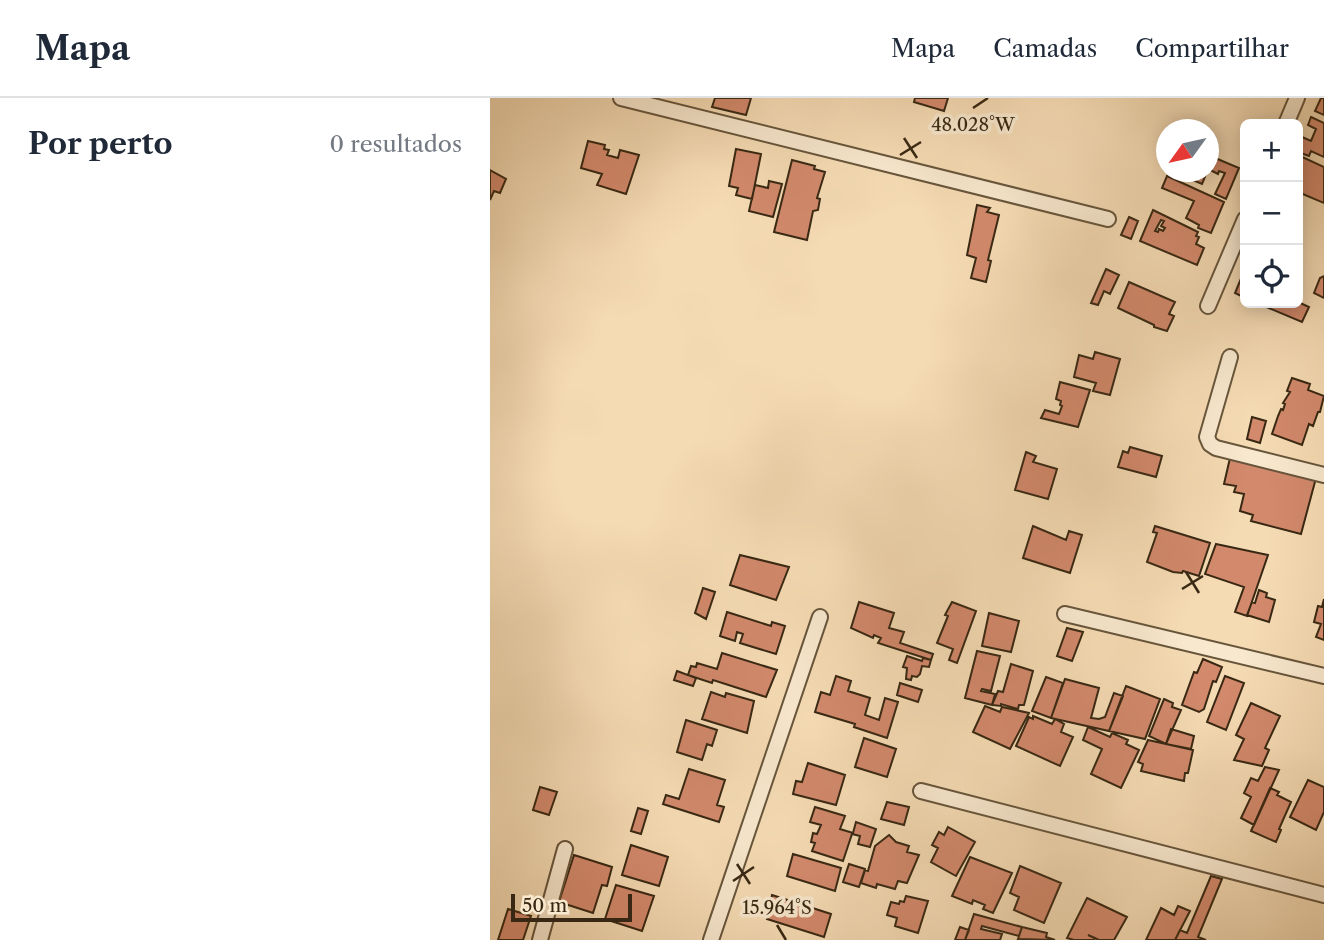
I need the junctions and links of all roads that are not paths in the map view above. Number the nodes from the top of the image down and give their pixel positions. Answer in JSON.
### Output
{"nodes":[{"id":1,"x":621,"y":98,"type":"edge"},
{"id":2,"x":1297,"y":98,"type":"edge"},
{"id":3,"x":1288,"y":119,"type":"edge"},
{"id":4,"x":1108,"y":219,"type":"dead end"},
{"id":5,"x":1240,"y":231,"type":"edge"},
{"id":6,"x":1208,"y":306,"type":"dead end"},
{"id":7,"x":1230,"y":357,"type":"dead end"},
{"id":8,"x":1324,"y":475,"type":"edge"},
{"id":9,"x":1065,"y":614,"type":"dead end"},
{"id":10,"x":820,"y":618,"type":"dead end"},
{"id":11,"x":1324,"y":676,"type":"edge"},
{"id":12,"x":921,"y":791,"type":"dead end"},
{"id":13,"x":565,"y":849,"type":"dead end"},
{"id":14,"x":1324,"y":895,"type":"edge"},
{"id":15,"x":540,"y":940,"type":"edge"},
{"id":16,"x":711,"y":940,"type":"edge"}],
"edges":[{"from":1,"to":4,"type":"street"},
{"from":2,"to":3,"type":"street"},
{"from":5,"to":6,"type":"street"},
{"from":7,"to":8,"type":"street"},
{"from":9,"to":11,"type":"street"},
{"from":10,"to":16,"type":"street"},
{"from":12,"to":14,"type":"street"},
{"from":13,"to":15,"type":"street"}]}
